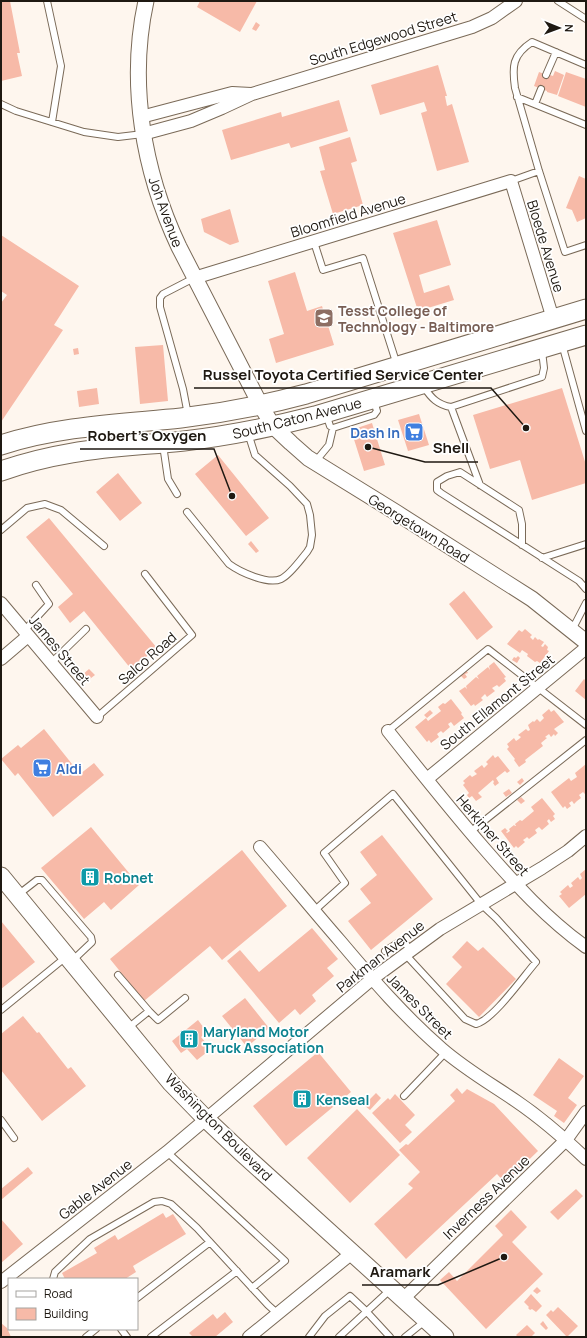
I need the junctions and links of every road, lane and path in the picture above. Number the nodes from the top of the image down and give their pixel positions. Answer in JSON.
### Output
{"nodes":[{"id":1,"x":47,"y":1,"type":"edge"},
{"id":2,"x":146,"y":1,"type":"edge"},
{"id":3,"x":516,"y":1,"type":"edge"},
{"id":4,"x":558,"y":1,"type":"edge"},
{"id":5,"x":586,"y":19,"type":"edge"},
{"id":6,"x":556,"y":52,"type":"junction"},
{"id":7,"x":586,"y":65,"type":"edge"},
{"id":8,"x":546,"y":75,"type":"dead end"},
{"id":9,"x":541,"y":89,"type":"dead end"},
{"id":10,"x":252,"y":94,"type":"junction"},
{"id":11,"x":517,"y":97,"type":"junction"},
{"id":12,"x":1,"y":104,"type":"edge"},
{"id":13,"x":535,"y":104,"type":"junction"},
{"id":14,"x":141,"y":117,"type":"junction"},
{"id":15,"x":52,"y":122,"type":"junction"},
{"id":16,"x":586,"y":125,"type":"edge"},
{"id":17,"x":143,"y":134,"type":"junction"},
{"id":18,"x":539,"y":171,"type":"junction"},
{"id":19,"x":511,"y":181,"type":"junction"},
{"id":20,"x":314,"y":242,"type":"junction"},
{"id":21,"x":586,"y":245,"type":"edge"},
{"id":22,"x":194,"y":278,"type":"junction"},
{"id":23,"x":586,"y":309,"type":"edge"},
{"id":24,"x":553,"y":319,"type":"junction"},
{"id":25,"x":586,"y":335,"type":"edge"},
{"id":26,"x":562,"y":342,"type":"junction"},
{"id":27,"x":542,"y":348,"type":"junction"},
{"id":28,"x":397,"y":367,"type":"junction"},
{"id":29,"x":422,"y":384,"type":"junction"},
{"id":30,"x":261,"y":406,"type":"junction"},
{"id":31,"x":451,"y":407,"type":"junction"},
{"id":32,"x":188,"y":417,"type":"junction"},
{"id":33,"x":329,"y":420,"type":"junction"},
{"id":34,"x":273,"y":426,"type":"junction"},
{"id":35,"x":247,"y":431,"type":"junction"},
{"id":36,"x":586,"y":431,"type":"edge"},
{"id":37,"x":162,"y":443,"type":"junction"},
{"id":38,"x":1,"y":445,"type":"edge"},
{"id":39,"x":315,"y":462,"type":"junction"},
{"id":40,"x":1,"y":471,"type":"edge"},
{"id":41,"x":480,"y":485,"type":"junction"},
{"id":42,"x":177,"y":494,"type":"dead end"},
{"id":43,"x":187,"y":512,"type":"dead end"},
{"id":44,"x":1,"y":530,"type":"edge"},
{"id":45,"x":586,"y":544,"type":"edge"},
{"id":46,"x":522,"y":545,"type":"junction"},
{"id":47,"x":104,"y":546,"type":"dead end"},
{"id":48,"x":542,"y":558,"type":"junction"},
{"id":49,"x":145,"y":574,"type":"dead end"},
{"id":50,"x":36,"y":585,"type":"dead end"},
{"id":51,"x":586,"y":588,"type":"edge"},
{"id":52,"x":1,"y":603,"type":"edge"},
{"id":53,"x":586,"y":603,"type":"edge"},
{"id":54,"x":86,"y":630,"type":"dead end"},
{"id":55,"x":572,"y":630,"type":"junction"},
{"id":56,"x":26,"y":634,"type":"junction"},
{"id":57,"x":586,"y":642,"type":"edge"},
{"id":58,"x":586,"y":648,"type":"edge"},
{"id":59,"x":1,"y":658,"type":"edge"},
{"id":60,"x":51,"y":663,"type":"junction"},
{"id":61,"x":539,"y":687,"type":"junction"},
{"id":62,"x":97,"y":717,"type":"joint"},
{"id":63,"x":586,"y":725,"type":"edge"},
{"id":64,"x":388,"y":731,"type":"joint"},
{"id":65,"x":586,"y":740,"type":"edge"},
{"id":66,"x":427,"y":779,"type":"junction"},
{"id":67,"x":470,"y":832,"type":"junction"},
{"id":68,"x":586,"y":836,"type":"edge"},
{"id":69,"x":260,"y":847,"type":"dead end"},
{"id":70,"x":1,"y":876,"type":"edge"},
{"id":71,"x":515,"y":884,"type":"junction"},
{"id":72,"x":17,"y":895,"type":"junction"},
{"id":73,"x":481,"y":904,"type":"junction"},
{"id":74,"x":314,"y":911,"type":"junction"},
{"id":75,"x":585,"y":944,"type":"edge"},
{"id":76,"x":385,"y":951,"type":"dead end"},
{"id":77,"x":408,"y":952,"type":"junction"},
{"id":78,"x":69,"y":958,"type":"junction"},
{"id":79,"x":118,"y":975,"type":"dead end"},
{"id":80,"x":372,"y":979,"type":"junction"},
{"id":81,"x":185,"y":998,"type":"dead end"},
{"id":82,"x":1,"y":1010,"type":"edge"},
{"id":83,"x":149,"y":1011,"type":"junction"},
{"id":84,"x":128,"y":1028,"type":"junction"},
{"id":85,"x":446,"y":1052,"type":"junction"},
{"id":86,"x":404,"y":1096,"type":"dead end"},
{"id":87,"x":586,"y":1112,"type":"edge"},
{"id":88,"x":206,"y":1119,"type":"junction"},
{"id":89,"x":1,"y":1120,"type":"edge"},
{"id":90,"x":14,"y":1138,"type":"dead end"},
{"id":91,"x":566,"y":1140,"type":"junction"},
{"id":92,"x":167,"y":1152,"type":"junction"},
{"id":93,"x":586,"y":1159,"type":"edge"},
{"id":94,"x":210,"y":1242,"type":"junction"},
{"id":95,"x":352,"y":1253,"type":"junction"},
{"id":96,"x":237,"y":1271,"type":"junction"},
{"id":97,"x":53,"y":1278,"type":"edge"},
{"id":98,"x":1,"y":1282,"type":"edge"},
{"id":99,"x":252,"y":1288,"type":"junction"},
{"id":100,"x":397,"y":1294,"type":"junction"},
{"id":101,"x":138,"y":1297,"type":"edge"},
{"id":102,"x":366,"y":1311,"type":"junction"},
{"id":103,"x":278,"y":1314,"type":"junction"},
{"id":104,"x":426,"y":1320,"type":"junction"},
{"id":105,"x":95,"y":1330,"type":"edge"},
{"id":106,"x":86,"y":1337,"type":"edge"},
{"id":107,"x":151,"y":1337,"type":"edge"},
{"id":108,"x":250,"y":1337,"type":"edge"},
{"id":109,"x":308,"y":1337,"type":"edge"},
{"id":110,"x":339,"y":1337,"type":"edge"},
{"id":111,"x":390,"y":1337,"type":"edge"},
{"id":112,"x":405,"y":1337,"type":"edge"},
{"id":113,"x":445,"y":1337,"type":"edge"}],
"edges":[{"from":1,"to":15,"type":"lane"},
{"from":2,"to":14,"type":"street","name":"Joh Avenue"},
{"from":3,"to":10,"type":"street","name":"South Edgewood Street"},
{"from":4,"to":5,"type":"lane"},
{"from":6,"to":7,"type":"lane"},
{"from":6,"to":8,"type":"lane"},
{"from":6,"to":11,"type":"lane"},
{"from":9,"to":13,"type":"lane"},
{"from":10,"to":14,"type":"street","name":"South Edgewood Street"},
{"from":10,"to":17,"type":"street","name":"South Edgewood Street"},
{"from":11,"to":13,"type":"lane"},
{"from":11,"to":18,"type":"lane"},
{"from":12,"to":15,"type":"lane"},
{"from":13,"to":16,"type":"lane"},
{"from":14,"to":17,"type":"street","name":"Joh Avenue"},
{"from":15,"to":17,"type":"lane"},
{"from":17,"to":22,"type":"street","name":"Joh Avenue"},
{"from":18,"to":19,"type":"lane"},
{"from":18,"to":21,"type":"lane"},
{"from":19,"to":20,"type":"street","name":"Bloomfield Avenue"},
{"from":19,"to":24,"type":"street","name":"Bloede Avenue"},
{"from":20,"to":22,"type":"street","name":"Bloomfield Avenue"},
{"from":20,"to":28,"type":"lane"},
{"from":22,"to":30,"type":"street","name":"Joh Avenue"},
{"from":22,"to":32,"type":"lane"},
{"from":23,"to":24,"type":"main road","name":"South Caton Avenue"},
{"from":24,"to":28,"type":"main road","name":"South Caton Avenue"},
{"from":25,"to":26,"type":"main road","name":"South Caton Avenue"},
{"from":26,"to":27,"type":"main road","name":"South Caton Avenue"},
{"from":26,"to":36,"type":"lane"},
{"from":27,"to":29,"type":"main road","name":"South Caton Avenue"},
{"from":27,"to":31,"type":"lane"},
{"from":28,"to":30,"type":"main road","name":"South Caton Avenue"},
{"from":29,"to":31,"type":"lane"},
{"from":29,"to":33,"type":"main road","name":"South Caton Avenue"},
{"from":30,"to":32,"type":"main road","name":"South Caton Avenue"},
{"from":30,"to":34,"type":"street","name":"Georgetown Road"},
{"from":31,"to":41,"type":"lane"},
{"from":32,"to":38,"type":"main road","name":"South Caton Avenue"},
{"from":33,"to":34,"type":"main road","name":"South Caton Avenue"},
{"from":33,"to":39,"type":"lane"},
{"from":34,"to":35,"type":"main road","name":"South Caton Avenue"},
{"from":34,"to":39,"type":"street","name":"Georgetown Road"},
{"from":35,"to":37,"type":"main road","name":"South Caton Avenue"},
{"from":35,"to":43,"type":"lane"},
{"from":37,"to":40,"type":"main road","name":"South Caton Avenue"},
{"from":37,"to":42,"type":"lane"},
{"from":39,"to":55,"type":"street","name":"Georgetown Road"},
{"from":41,"to":46,"type":"lane"},
{"from":41,"to":46,"type":"lane"},
{"from":44,"to":47,"type":"lane"},
{"from":45,"to":48,"type":"lane"},
{"from":46,"to":48,"type":"lane"},
{"from":48,"to":51,"type":"lane"},
{"from":49,"to":62,"type":"lane","name":"Salco Road"},
{"from":50,"to":56,"type":"lane"},
{"from":52,"to":56,"type":"street","name":"James Street"},
{"from":53,"to":55,"type":"lane"},
{"from":54,"to":60,"type":"lane"},
{"from":55,"to":57,"type":"street","name":"Georgetown Road"},
{"from":56,"to":59,"type":"street"},
{"from":56,"to":60,"type":"street","name":"James Street"},
{"from":58,"to":61,"type":"street","name":"South Ellamont Street"},
{"from":60,"to":62,"type":"street","name":"James Street"},
{"from":61,"to":63,"type":"lane"},
{"from":61,"to":64,"type":"lane"},
{"from":61,"to":66,"type":"street","name":"South Ellamont Street"},
{"from":64,"to":66,"type":"street","name":"Herkimer Street"},
{"from":65,"to":67,"type":"lane"},
{"from":66,"to":67,"type":"street","name":"Herkimer Street"},
{"from":67,"to":71,"type":"street","name":"Herkimer Street"},
{"from":68,"to":71,"type":"street","name":"Parkman Avenue"},
{"from":69,"to":74,"type":"street","name":"James Street"},
{"from":70,"to":72,"type":"main road","name":"Washington Boulevard"},
{"from":71,"to":73,"type":"street","name":"Parkman Avenue"},
{"from":71,"to":75,"type":"street","name":"Herkimer Street"},
{"from":72,"to":78,"type":"main road","name":"Washington Boulevard"},
{"from":72,"to":78,"type":"lane"},
{"from":73,"to":74,"type":"lane"},
{"from":73,"to":77,"type":"street","name":"Parkman Avenue"},
{"from":73,"to":77,"type":"lane"},
{"from":74,"to":80,"type":"street","name":"James Street"},
{"from":76,"to":77,"type":"lane"},
{"from":77,"to":80,"type":"street","name":"Parkman Avenue"},
{"from":78,"to":82,"type":"lane"},
{"from":78,"to":84,"type":"main road","name":"Washington Boulevard"},
{"from":79,"to":83,"type":"lane"},
{"from":80,"to":85,"type":"street","name":"James Street"},
{"from":80,"to":88,"type":"street","name":"Parkman Avenue"},
{"from":81,"to":83,"type":"lane"},
{"from":83,"to":84,"type":"lane"},
{"from":84,"to":88,"type":"main road","name":"Washington Boulevard"},
{"from":85,"to":86,"type":"lane"},
{"from":85,"to":91,"type":"street","name":"James Street"},
{"from":87,"to":91,"type":"street","name":"Inverness Avenue"},
{"from":88,"to":92,"type":"street","name":"Gable Avenue"},
{"from":88,"to":95,"type":"main road","name":"Washington Boulevard"},
{"from":89,"to":90,"type":"lane"},
{"from":91,"to":93,"type":"street","name":"James Street"},
{"from":91,"to":100,"type":"street","name":"Inverness Avenue"},
{"from":92,"to":98,"type":"street","name":"Gable Avenue"},
{"from":92,"to":99,"type":"lane"},
{"from":94,"to":96,"type":"lane"},
{"from":94,"to":97,"type":"lane"},
{"from":94,"to":101,"type":"lane"},
{"from":95,"to":100,"type":"main road","name":"Washington Boulevard"},
{"from":95,"to":103,"type":"street"},
{"from":96,"to":99,"type":"lane"},
{"from":96,"to":107,"type":"lane"},
{"from":99,"to":103,"type":"lane"},
{"from":100,"to":102,"type":"lane"},
{"from":100,"to":104,"type":"main road","name":"Washington Boulevard"},
{"from":102,"to":109,"type":"lane"},
{"from":102,"to":110,"type":"lane"},
{"from":102,"to":111,"type":"lane"},
{"from":103,"to":108,"type":"street"},
{"from":104,"to":112,"type":"lane"},
{"from":104,"to":113,"type":"main road","name":"Washington Boulevard"},
{"from":105,"to":106,"type":"lane"}]}
